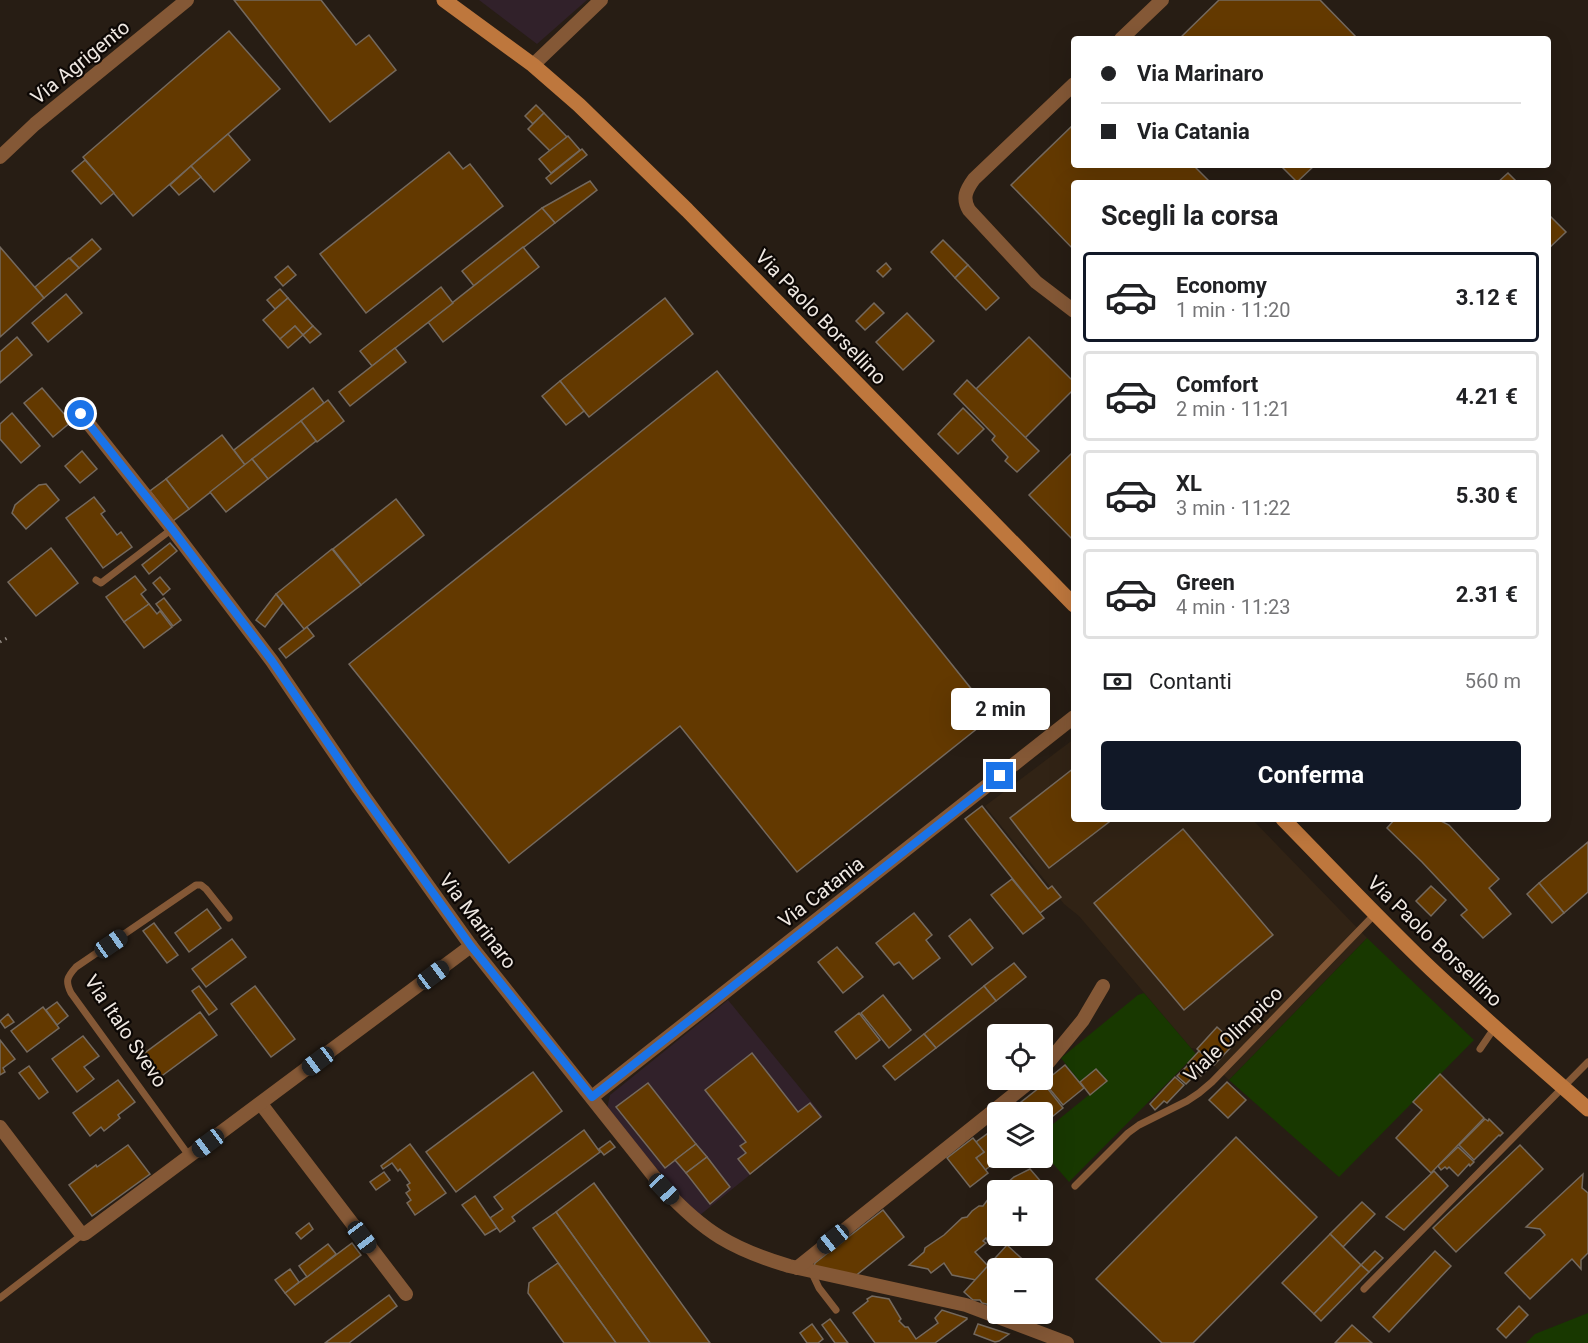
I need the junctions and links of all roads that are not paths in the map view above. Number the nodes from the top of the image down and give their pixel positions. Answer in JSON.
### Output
{"nodes":[{"id":1,"x":187,"y":0,"type":"edge"},
{"id":2,"x":444,"y":0,"type":"edge"},
{"id":3,"x":601,"y":0,"type":"edge"},
{"id":4,"x":1162,"y":0,"type":"edge"},
{"id":5,"x":1124,"y":36,"type":"edge"},
{"id":6,"x":533,"y":65,"type":"junction"},
{"id":7,"x":1071,"y":87,"type":"edge"},
{"id":8,"x":0,"y":157,"type":"edge"},
{"id":9,"x":1071,"y":309,"type":"edge"},
{"id":10,"x":81,"y":414,"type":"dead end"},
{"id":11,"x":172,"y":529,"type":"junction"},
{"id":12,"x":96,"y":580,"type":"dead end"},
{"id":13,"x":1071,"y":602,"type":"edge"},
{"id":14,"x":1071,"y":719,"type":"edge"},
{"id":15,"x":1286,"y":822,"type":"edge"},
{"id":16,"x":1375,"y":914,"type":"junction"},
{"id":17,"x":229,"y":918,"type":"dead end"},
{"id":18,"x":471,"y":946,"type":"junction"},
{"id":19,"x":1103,"y":986,"type":"dead end"},
{"id":20,"x":1495,"y":1027,"type":"junction"},
{"id":21,"x":1480,"y":1049,"type":"dead end"},
{"id":22,"x":1053,"y":1057,"type":"edge"},
{"id":23,"x":1588,"y":1062,"type":"edge"},
{"id":24,"x":1563,"y":1087,"type":"junction"},
{"id":25,"x":1020,"y":1090,"type":"edge"},
{"id":26,"x":592,"y":1097,"type":"junction"},
{"id":27,"x":261,"y":1104,"type":"junction"},
{"id":28,"x":1588,"y":1109,"type":"edge"},
{"id":29,"x":0,"y":1126,"type":"edge"},
{"id":30,"x":190,"y":1157,"type":"junction"},
{"id":31,"x":1075,"y":1186,"type":"dead end"},
{"id":32,"x":83,"y":1234,"type":"junction"},
{"id":33,"x":804,"y":1269,"type":"junction"},
{"id":34,"x":1364,"y":1289,"type":"dead end"},
{"id":35,"x":406,"y":1294,"type":"dead end"},
{"id":36,"x":0,"y":1298,"type":"edge"},
{"id":37,"x":836,"y":1310,"type":"dead end"},
{"id":38,"x":1064,"y":1342,"type":"edge"}],
"edges":[{"from":1,"to":8,"type":"street","name":"Via Agrigento"},
{"from":2,"to":6,"type":"main road","name":"Via Paolo Borsellino"},
{"from":3,"to":6,"type":"street"},
{"from":4,"to":5,"type":"street"},
{"from":6,"to":13,"type":"main road","name":"Via Paolo Borsellino"},
{"from":7,"to":9,"type":"street"},
{"from":10,"to":11,"type":"street","name":"Via Marinaro"},
{"from":11,"to":12,"type":"lane"},
{"from":11,"to":18,"type":"street","name":"Via Marinaro"},
{"from":14,"to":26,"type":"street","name":"Via Catania"},
{"from":15,"to":16,"type":"main road","name":"Via Paolo Borsellino"},
{"from":16,"to":20,"type":"main road","name":"Via Paolo Borsellino"},
{"from":16,"to":31,"type":"lane","name":"Viale Olimpico"},
{"from":17,"to":30,"type":"lane","name":"Via Italo Svevo"},
{"from":18,"to":26,"type":"street","name":"Via Marinaro"},
{"from":18,"to":27,"type":"street"},
{"from":19,"to":22,"type":"street"},
{"from":20,"to":21,"type":"lane"},
{"from":20,"to":24,"type":"main road","name":"Via Paolo Borsellino"},
{"from":23,"to":24,"type":"lane"},
{"from":24,"to":28,"type":"main road","name":"Via Paolo Borsellino"},
{"from":24,"to":34,"type":"lane"},
{"from":25,"to":33,"type":"street"},
{"from":26,"to":33,"type":"street","name":"Via Marinaro"},
{"from":27,"to":30,"type":"street"},
{"from":27,"to":35,"type":"street"},
{"from":29,"to":32,"type":"street"},
{"from":30,"to":32,"type":"street"},
{"from":32,"to":36,"type":"lane"},
{"from":33,"to":37,"type":"lane"},
{"from":33,"to":38,"type":"street","name":"Via Marinaro"}]}
